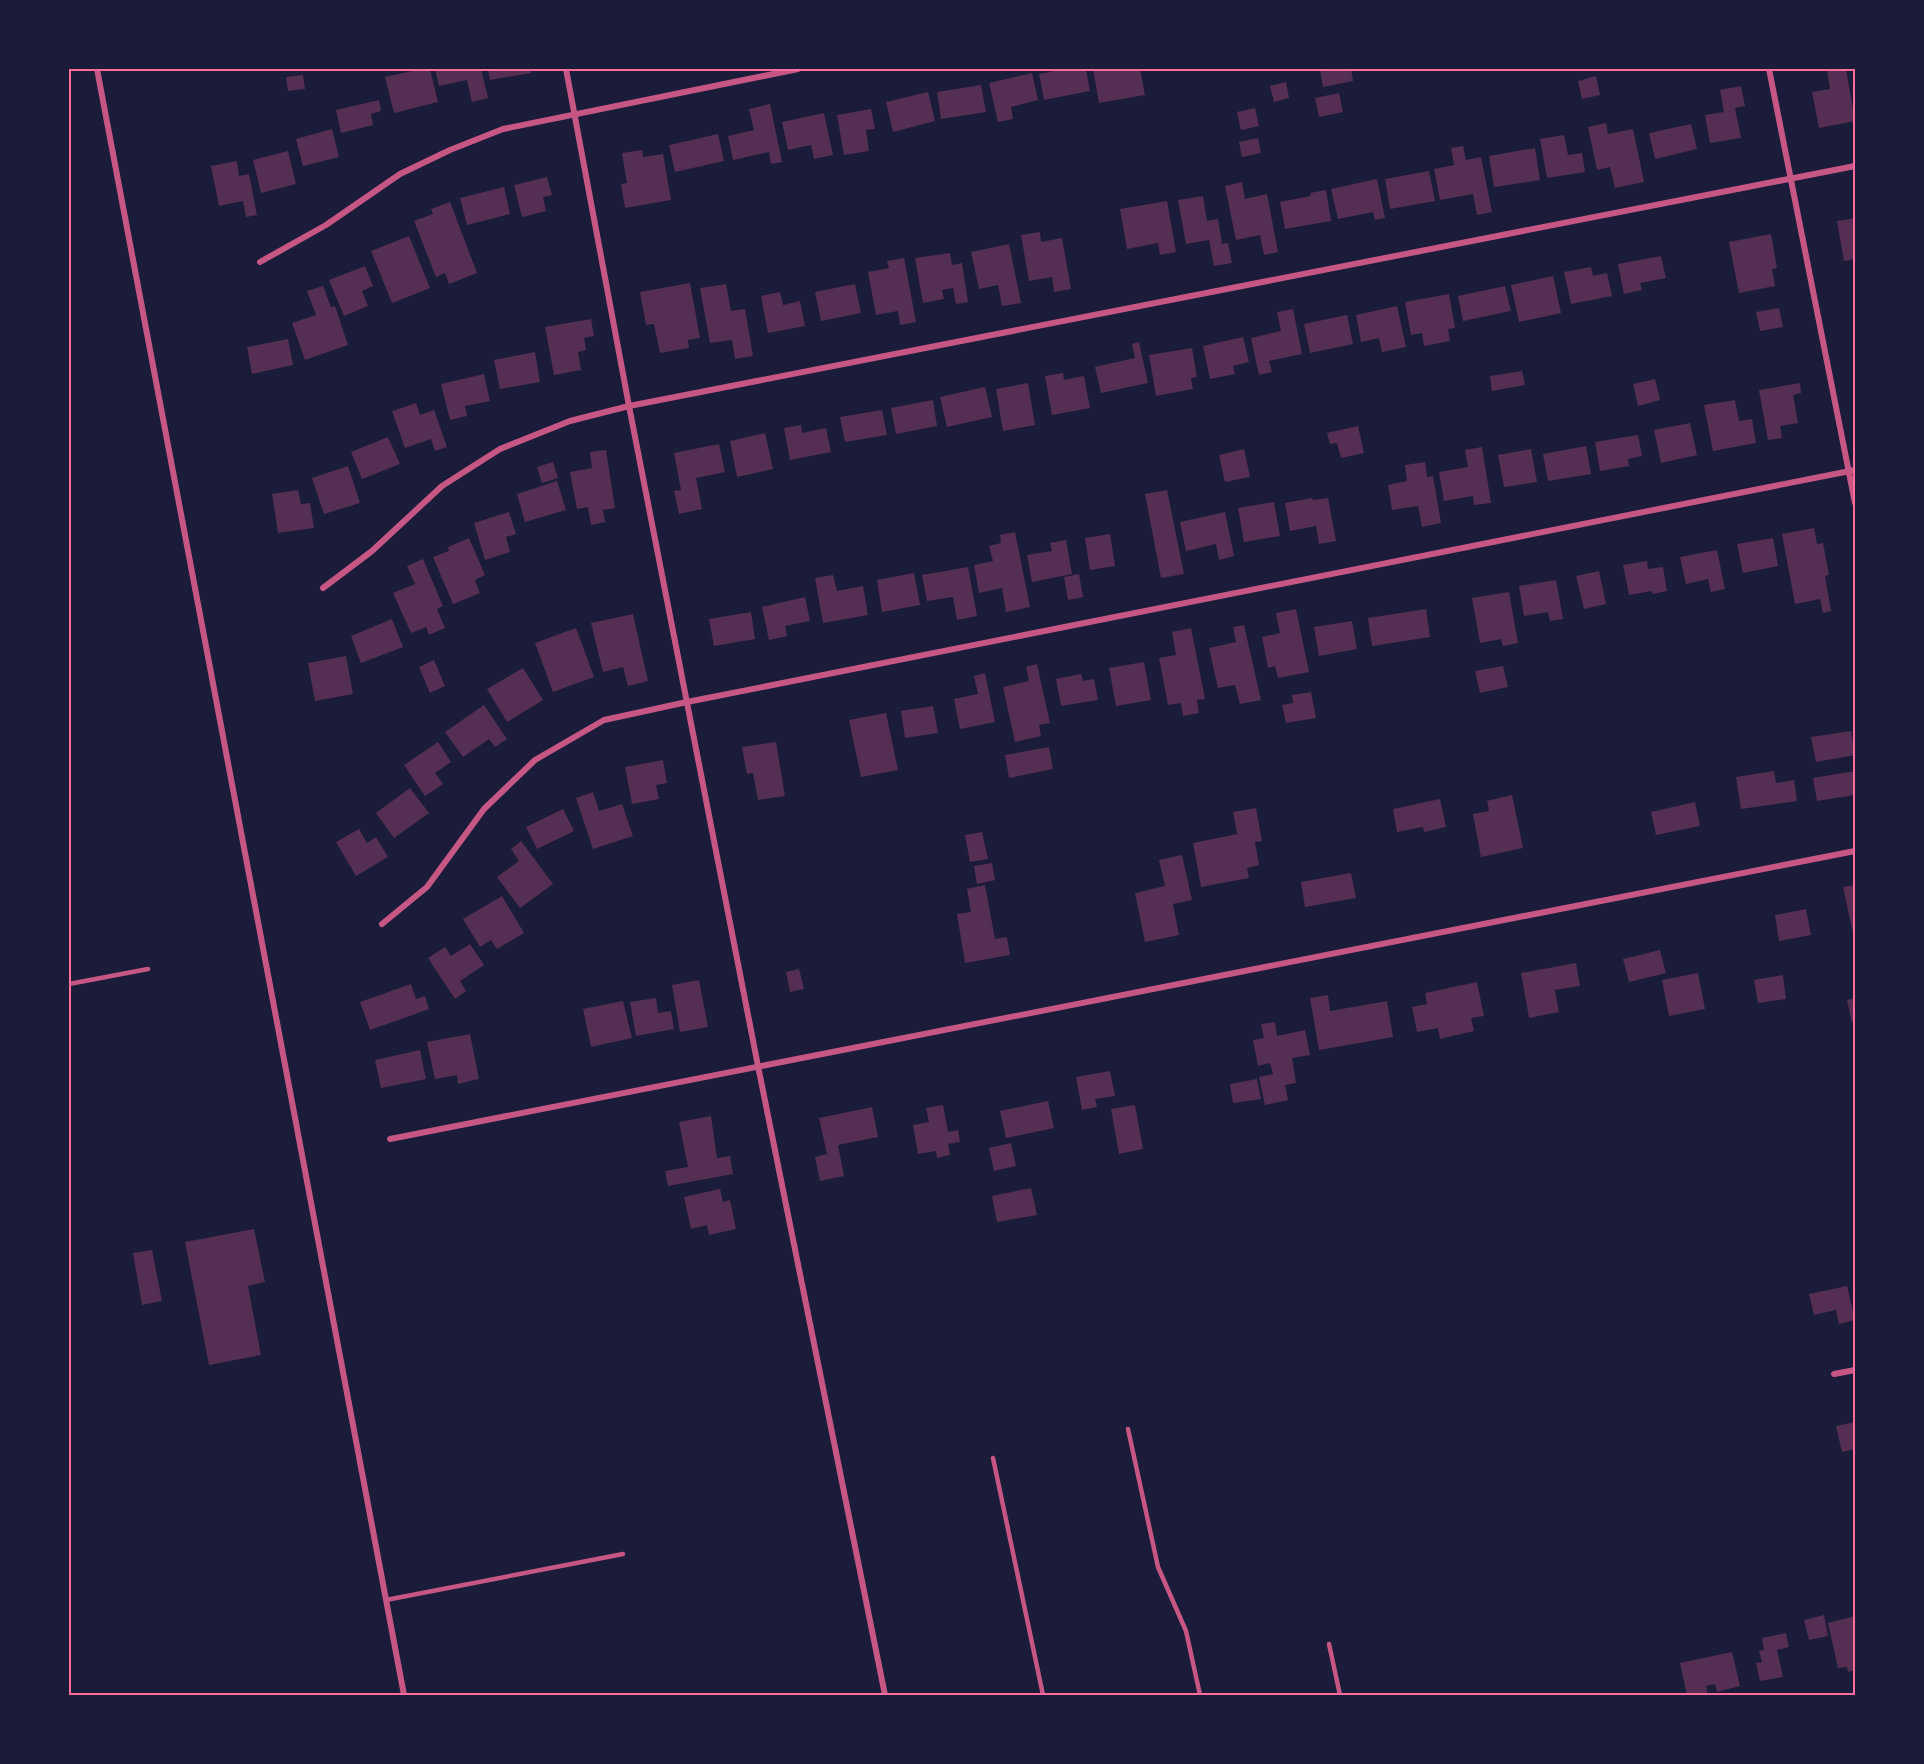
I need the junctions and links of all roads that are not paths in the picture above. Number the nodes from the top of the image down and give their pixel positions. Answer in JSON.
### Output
{"nodes":[{"id":1,"x":98,"y":69,"type":"edge"},
{"id":2,"x":566,"y":69,"type":"edge"},
{"id":3,"x":798,"y":69,"type":"edge"},
{"id":4,"x":1769,"y":69,"type":"edge"},
{"id":5,"x":574,"y":113,"type":"junction"},
{"id":6,"x":1855,"y":166,"type":"edge"},
{"id":7,"x":1790,"y":179,"type":"junction"},
{"id":8,"x":260,"y":262,"type":"dead end"},
{"id":9,"x":629,"y":406,"type":"junction"},
{"id":10,"x":1852,"y":471,"type":"edge"},
{"id":11,"x":1855,"y":503,"type":"edge"},
{"id":12,"x":323,"y":588,"type":"dead end"},
{"id":13,"x":687,"y":702,"type":"junction"},
{"id":14,"x":1855,"y":851,"type":"edge"},
{"id":15,"x":382,"y":924,"type":"dead end"},
{"id":16,"x":148,"y":969,"type":"dead end"},
{"id":17,"x":69,"y":984,"type":"edge"},
{"id":18,"x":758,"y":1066,"type":"junction"},
{"id":19,"x":390,"y":1139,"type":"dead end"},
{"id":20,"x":1855,"y":1370,"type":"edge"},
{"id":21,"x":1834,"y":1374,"type":"dead end"},
{"id":22,"x":1128,"y":1429,"type":"dead end"},
{"id":23,"x":993,"y":1458,"type":"dead end"},
{"id":24,"x":623,"y":1554,"type":"dead end"},
{"id":25,"x":386,"y":1600,"type":"junction"},
{"id":26,"x":1329,"y":1644,"type":"dead end"},
{"id":27,"x":404,"y":1695,"type":"edge"},
{"id":28,"x":885,"y":1695,"type":"edge"},
{"id":29,"x":1042,"y":1695,"type":"edge"},
{"id":30,"x":1200,"y":1695,"type":"edge"},
{"id":31,"x":1340,"y":1695,"type":"edge"}],
"edges":[{"from":1,"to":25,"type":"street"},
{"from":2,"to":5,"type":"street"},
{"from":3,"to":5,"type":"street"},
{"from":4,"to":7,"type":"street"},
{"from":5,"to":8,"type":"street"},
{"from":5,"to":9,"type":"street"},
{"from":6,"to":7,"type":"street"},
{"from":7,"to":9,"type":"street"},
{"from":7,"to":10,"type":"street"},
{"from":9,"to":12,"type":"street"},
{"from":9,"to":13,"type":"street"},
{"from":10,"to":11,"type":"street"},
{"from":10,"to":13,"type":"street"},
{"from":13,"to":15,"type":"street"},
{"from":13,"to":18,"type":"street"},
{"from":14,"to":18,"type":"street"},
{"from":16,"to":17,"type":"lane"},
{"from":18,"to":19,"type":"street"},
{"from":18,"to":28,"type":"street"},
{"from":20,"to":21,"type":"street"},
{"from":22,"to":30,"type":"lane"},
{"from":23,"to":29,"type":"lane"},
{"from":24,"to":25,"type":"lane"},
{"from":25,"to":27,"type":"street"},
{"from":26,"to":31,"type":"lane"}]}
